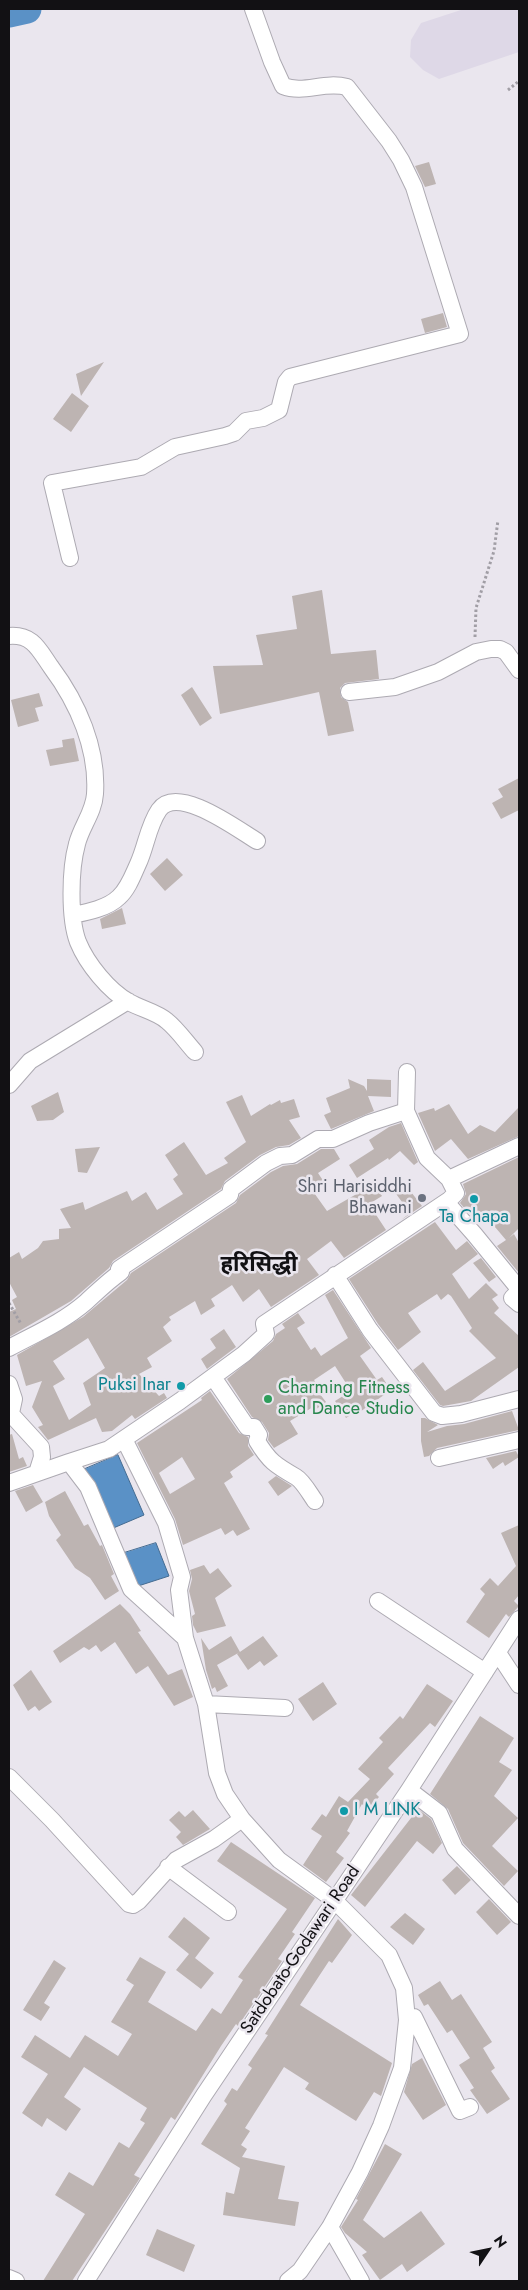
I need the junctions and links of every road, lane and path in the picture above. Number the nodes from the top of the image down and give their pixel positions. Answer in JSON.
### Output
{"nodes":[{"id":1,"x":253,"y":9,"type":"edge"},
{"id":2,"x":519,"y":81,"type":"edge"},
{"id":3,"x":508,"y":90,"type":"dead end"},
{"id":4,"x":498,"y":520,"type":"dead end"},
{"id":5,"x":70,"y":558,"type":"dead end"},
{"id":6,"x":9,"y":636,"type":"edge"},
{"id":7,"x":476,"y":652,"type":"junction"},
{"id":8,"x":519,"y":670,"type":"edge"},
{"id":9,"x":350,"y":692,"type":"dead end"},
{"id":10,"x":256,"y":841,"type":"dead end"},
{"id":11,"x":73,"y":915,"type":"junction"},
{"id":12,"x":128,"y":1001,"type":"junction"},
{"id":13,"x":195,"y":1052,"type":"dead end"},
{"id":14,"x":407,"y":1072,"type":"dead end"},
{"id":15,"x":9,"y":1085,"type":"edge"},
{"id":16,"x":406,"y":1111,"type":"junction"},
{"id":17,"x":519,"y":1146,"type":"edge"},
{"id":18,"x":449,"y":1180,"type":"junction"},
{"id":19,"x":446,"y":1202,"type":"junction"},
{"id":20,"x":334,"y":1275,"type":"junction"},
{"id":21,"x":519,"y":1290,"type":"edge"},
{"id":22,"x":9,"y":1303,"type":"edge"},
{"id":23,"x":519,"y":1304,"type":"edge"},
{"id":24,"x":29,"y":1337,"type":"junction"},
{"id":25,"x":9,"y":1348,"type":"edge"},
{"id":26,"x":213,"y":1377,"type":"junction"},
{"id":27,"x":9,"y":1384,"type":"edge"},
{"id":28,"x":519,"y":1399,"type":"edge"},
{"id":29,"x":10,"y":1412,"type":"edge"},
{"id":30,"x":124,"y":1439,"type":"junction"},
{"id":31,"x":519,"y":1440,"type":"edge"},
{"id":32,"x":439,"y":1458,"type":"dead end"},
{"id":33,"x":70,"y":1462,"type":"junction"},
{"id":34,"x":37,"y":1473,"type":"junction"},
{"id":35,"x":9,"y":1484,"type":"edge"},
{"id":36,"x":315,"y":1501,"type":"dead end"},
{"id":37,"x":378,"y":1601,"type":"dead end"},
{"id":38,"x":519,"y":1619,"type":"edge"},
{"id":39,"x":185,"y":1638,"type":"junction"},
{"id":40,"x":498,"y":1653,"type":"junction"},
{"id":41,"x":485,"y":1672,"type":"junction"},
{"id":42,"x":519,"y":1686,"type":"edge"},
{"id":43,"x":206,"y":1704,"type":"junction"},
{"id":44,"x":285,"y":1708,"type":"dead end"},
{"id":45,"x":9,"y":1777,"type":"edge"},
{"id":46,"x":409,"y":1790,"type":"junction"},
{"id":47,"x":242,"y":1819,"type":"junction"},
{"id":48,"x":168,"y":1867,"type":"junction"},
{"id":49,"x":334,"y":1900,"type":"junction"},
{"id":50,"x":228,"y":1912,"type":"dead end"},
{"id":51,"x":519,"y":1916,"type":"edge"},
{"id":52,"x":407,"y":2020,"type":"junction"},
{"id":53,"x":470,"y":2107,"type":"dead end"},
{"id":54,"x":330,"y":2227,"type":"junction"},
{"id":55,"x":9,"y":2278,"type":"edge"},
{"id":56,"x":16,"y":2281,"type":"edge"},
{"id":57,"x":86,"y":2281,"type":"edge"},
{"id":58,"x":288,"y":2281,"type":"edge"},
{"id":59,"x":361,"y":2281,"type":"edge"}],
"edges":[{"from":1,"to":5,"type":"street"},
{"from":2,"to":3,"type":"path"},
{"from":4,"to":7,"type":"path"},
{"from":6,"to":11,"type":"street"},
{"from":7,"to":8,"type":"street"},
{"from":7,"to":9,"type":"street"},
{"from":10,"to":11,"type":"street"},
{"from":11,"to":12,"type":"street"},
{"from":12,"to":13,"type":"street"},
{"from":12,"to":15,"type":"street"},
{"from":14,"to":16,"type":"street"},
{"from":16,"to":18,"type":"street"},
{"from":16,"to":24,"type":"street"},
{"from":17,"to":18,"type":"street"},
{"from":18,"to":19,"type":"street"},
{"from":19,"to":20,"type":"street"},
{"from":19,"to":21,"type":"street"},
{"from":20,"to":26,"type":"street"},
{"from":20,"to":28,"type":"street"},
{"from":21,"to":23,"type":"street"},
{"from":22,"to":24,"type":"path"},
{"from":24,"to":25,"type":"street"},
{"from":26,"to":30,"type":"street"},
{"from":26,"to":36,"type":"street"},
{"from":27,"to":29,"type":"street"},
{"from":29,"to":34,"type":"street"},
{"from":30,"to":33,"type":"street"},
{"from":30,"to":39,"type":"street"},
{"from":31,"to":32,"type":"street"},
{"from":33,"to":34,"type":"street"},
{"from":33,"to":39,"type":"street"},
{"from":34,"to":35,"type":"street"},
{"from":37,"to":41,"type":"street"},
{"from":38,"to":40,"type":"street","name":"Satdobato-Godawari Road"},
{"from":39,"to":43,"type":"street"},
{"from":40,"to":41,"type":"street","name":"Satdobato-Godawari Road"},
{"from":40,"to":42,"type":"street"},
{"from":41,"to":46,"type":"street","name":"Satdobato-Godawari Road"},
{"from":43,"to":44,"type":"street"},
{"from":43,"to":47,"type":"street"},
{"from":45,"to":48,"type":"street"},
{"from":46,"to":49,"type":"street","name":"Satdobato-Godawari Road"},
{"from":46,"to":51,"type":"street"},
{"from":47,"to":48,"type":"street"},
{"from":47,"to":49,"type":"street"},
{"from":48,"to":50,"type":"street"},
{"from":49,"to":52,"type":"street"},
{"from":49,"to":57,"type":"street","name":"Satdobato-Godawari Road"},
{"from":52,"to":53,"type":"street"},
{"from":52,"to":54,"type":"street"},
{"from":54,"to":58,"type":"street"},
{"from":54,"to":59,"type":"street"},
{"from":55,"to":56,"type":"street"}]}
